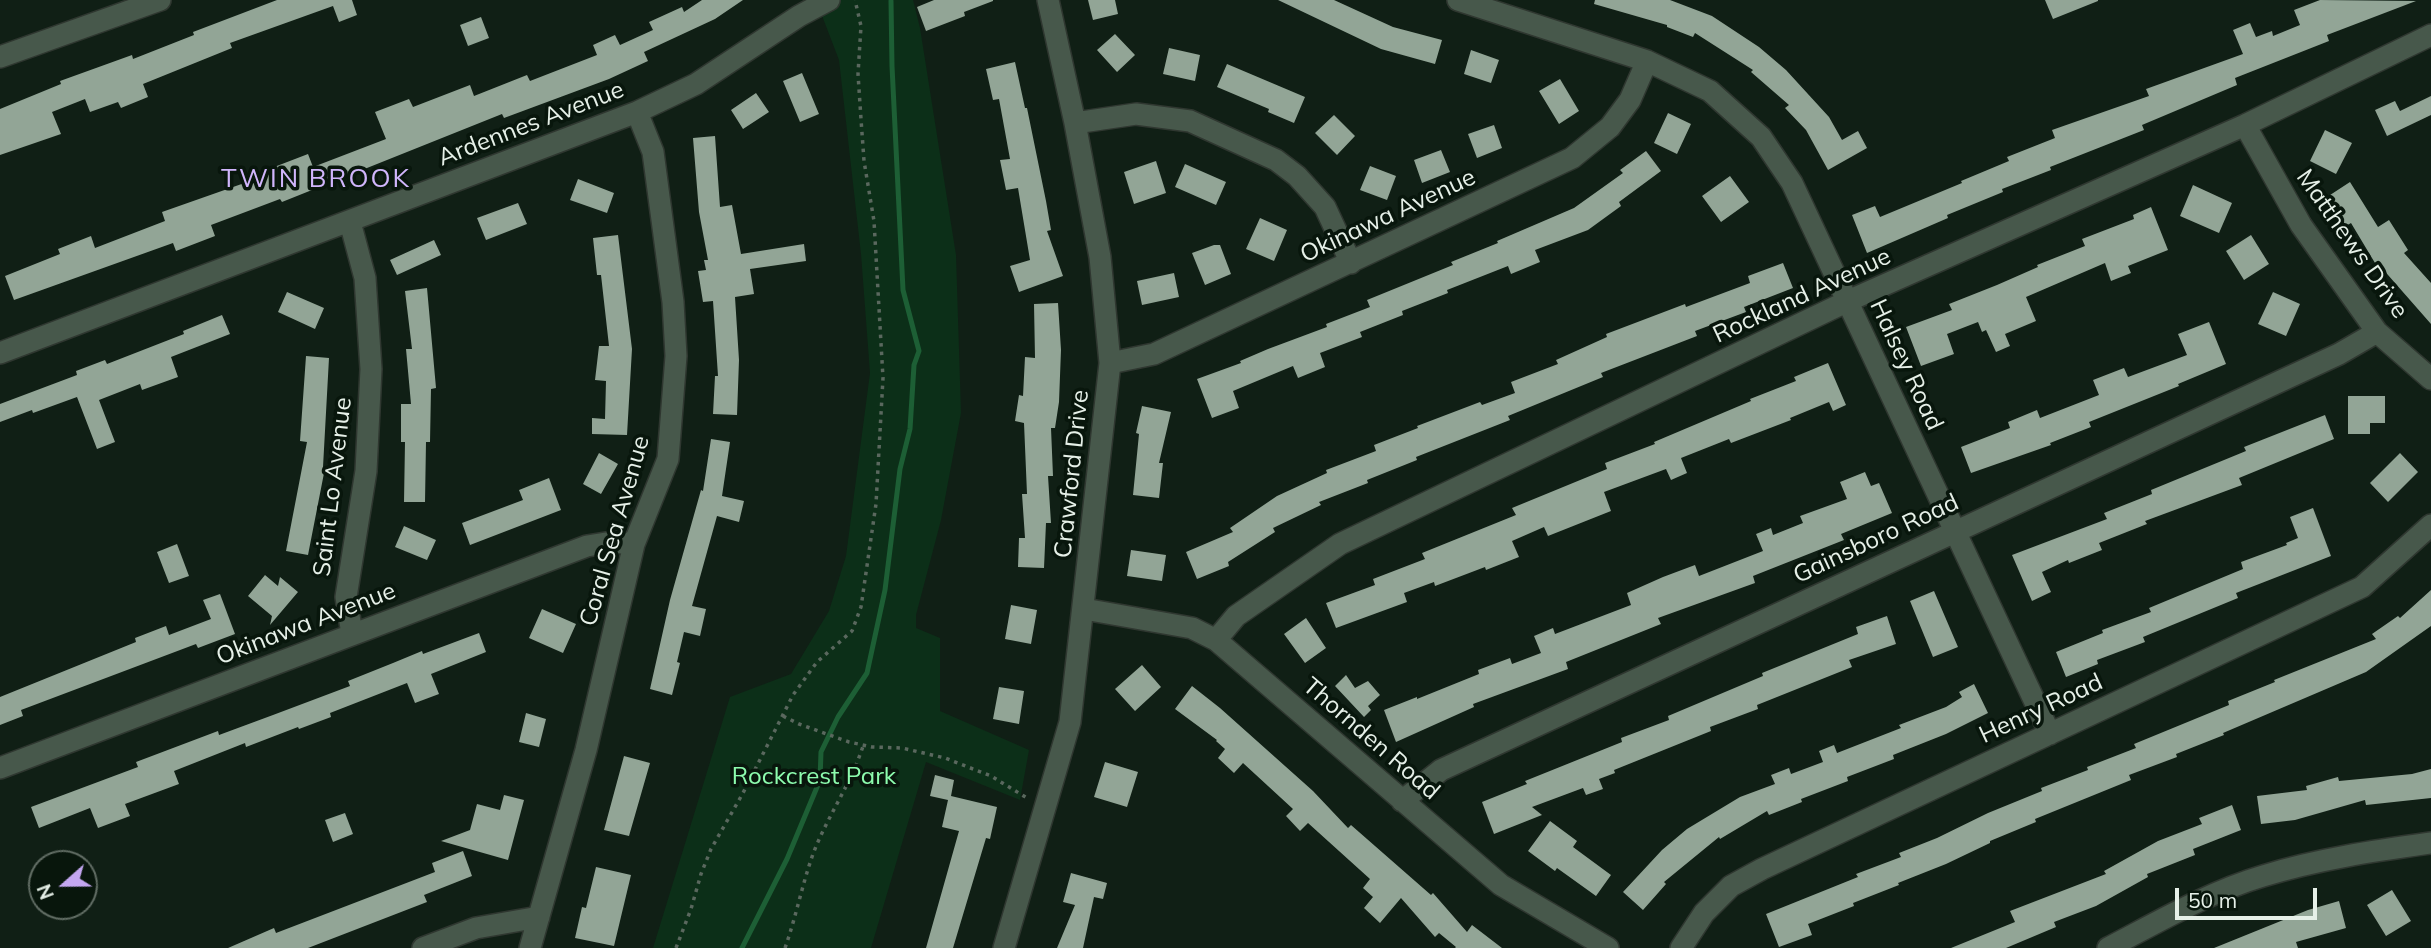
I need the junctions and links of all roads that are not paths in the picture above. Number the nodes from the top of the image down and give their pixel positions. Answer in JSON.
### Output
{"nodes":[{"id":1,"x":160,"y":0,"type":"edge"},
{"id":2,"x":829,"y":0,"type":"edge"},
{"id":3,"x":1048,"y":0,"type":"edge"},
{"id":4,"x":1458,"y":0,"type":"edge"},
{"id":5,"x":116,"y":8,"type":"edge"},
{"id":6,"x":2431,"y":35,"type":"edge"},
{"id":7,"x":0,"y":57,"type":"edge"},
{"id":8,"x":1647,"y":61,"type":"junction"},
{"id":9,"x":637,"y":112,"type":"junction"},
{"id":10,"x":1075,"y":123,"type":"junction"},
{"id":11,"x":2245,"y":125,"type":"junction"},
{"id":12,"x":350,"y":222,"type":"junction"},
{"id":13,"x":1351,"y":262,"type":"junction"},
{"id":14,"x":1848,"y":301,"type":"junction"},
{"id":15,"x":2376,"y":331,"type":"junction"},
{"id":16,"x":0,"y":354,"type":"edge"},
{"id":17,"x":1110,"y":363,"type":"junction"},
{"id":18,"x":2431,"y":379,"type":"edge"},
{"id":19,"x":2431,"y":525,"type":"edge"},
{"id":20,"x":1954,"y":531,"type":"junction"},
{"id":21,"x":634,"y":544,"type":"junction"},
{"id":22,"x":1084,"y":608,"type":"junction"},
{"id":23,"x":352,"y":634,"type":"junction"},
{"id":24,"x":1216,"y":640,"type":"junction"},
{"id":25,"x":2050,"y":734,"type":"junction"},
{"id":26,"x":0,"y":768,"type":"edge"},
{"id":27,"x":1402,"y":801,"type":"junction"},
{"id":28,"x":2431,"y":843,"type":"edge"},
{"id":29,"x":539,"y":917,"type":"junction"},
{"id":30,"x":423,"y":948,"type":"edge"},
{"id":31,"x":530,"y":948,"type":"edge"},
{"id":32,"x":1004,"y":948,"type":"edge"},
{"id":33,"x":1608,"y":948,"type":"edge"},
{"id":34,"x":1681,"y":948,"type":"edge"},
{"id":35,"x":2108,"y":948,"type":"edge"}],
"edges":[{"from":1,"to":5,"type":"street"},
{"from":2,"to":9,"type":"street","name":"Ardennes Avenue"},
{"from":3,"to":10,"type":"street","name":"Crawford Drive"},
{"from":4,"to":8,"type":"street","name":"Halsey Road"},
{"from":5,"to":7,"type":"street"},
{"from":6,"to":11,"type":"street","name":"Rockland Avenue"},
{"from":8,"to":13,"type":"street","name":"Okinawa Avenue"},
{"from":8,"to":14,"type":"street","name":"Halsey Road"},
{"from":9,"to":12,"type":"street","name":"Ardennes Avenue"},
{"from":9,"to":21,"type":"street","name":"Coral Sea Avenue"},
{"from":10,"to":13,"type":"street"},
{"from":10,"to":17,"type":"street","name":"Crawford Drive"},
{"from":11,"to":14,"type":"street","name":"Rockland Avenue"},
{"from":11,"to":15,"type":"street","name":"Matthews Drive"},
{"from":12,"to":16,"type":"street","name":"Ardennes Avenue"},
{"from":12,"to":23,"type":"street","name":"Saint Lo Avenue"},
{"from":13,"to":17,"type":"street","name":"Okinawa Avenue"},
{"from":14,"to":20,"type":"street","name":"Halsey Road"},
{"from":14,"to":24,"type":"street","name":"Rockland Avenue"},
{"from":15,"to":18,"type":"street","name":"Matthews Drive"},
{"from":15,"to":20,"type":"street","name":"Gainsboro Road"},
{"from":17,"to":22,"type":"street","name":"Crawford Drive"},
{"from":19,"to":25,"type":"street","name":"Henry Road"},
{"from":20,"to":25,"type":"street","name":"Halsey Road"},
{"from":20,"to":27,"type":"street","name":"Gainsboro Road"},
{"from":21,"to":23,"type":"street","name":"Okinawa Avenue"},
{"from":21,"to":29,"type":"street","name":"Coral Sea Avenue"},
{"from":22,"to":24,"type":"street","name":"Thornden Road"},
{"from":22,"to":32,"type":"street","name":"Crawford Drive"},
{"from":23,"to":26,"type":"street","name":"Okinawa Avenue"},
{"from":24,"to":27,"type":"street","name":"Thornden Road"},
{"from":25,"to":34,"type":"street","name":"Henry Road"},
{"from":27,"to":33,"type":"street","name":"Thornden Road"},
{"from":28,"to":35,"type":"street"},
{"from":29,"to":30,"type":"street"},
{"from":29,"to":31,"type":"street","name":"Coral Sea Avenue"}]}
